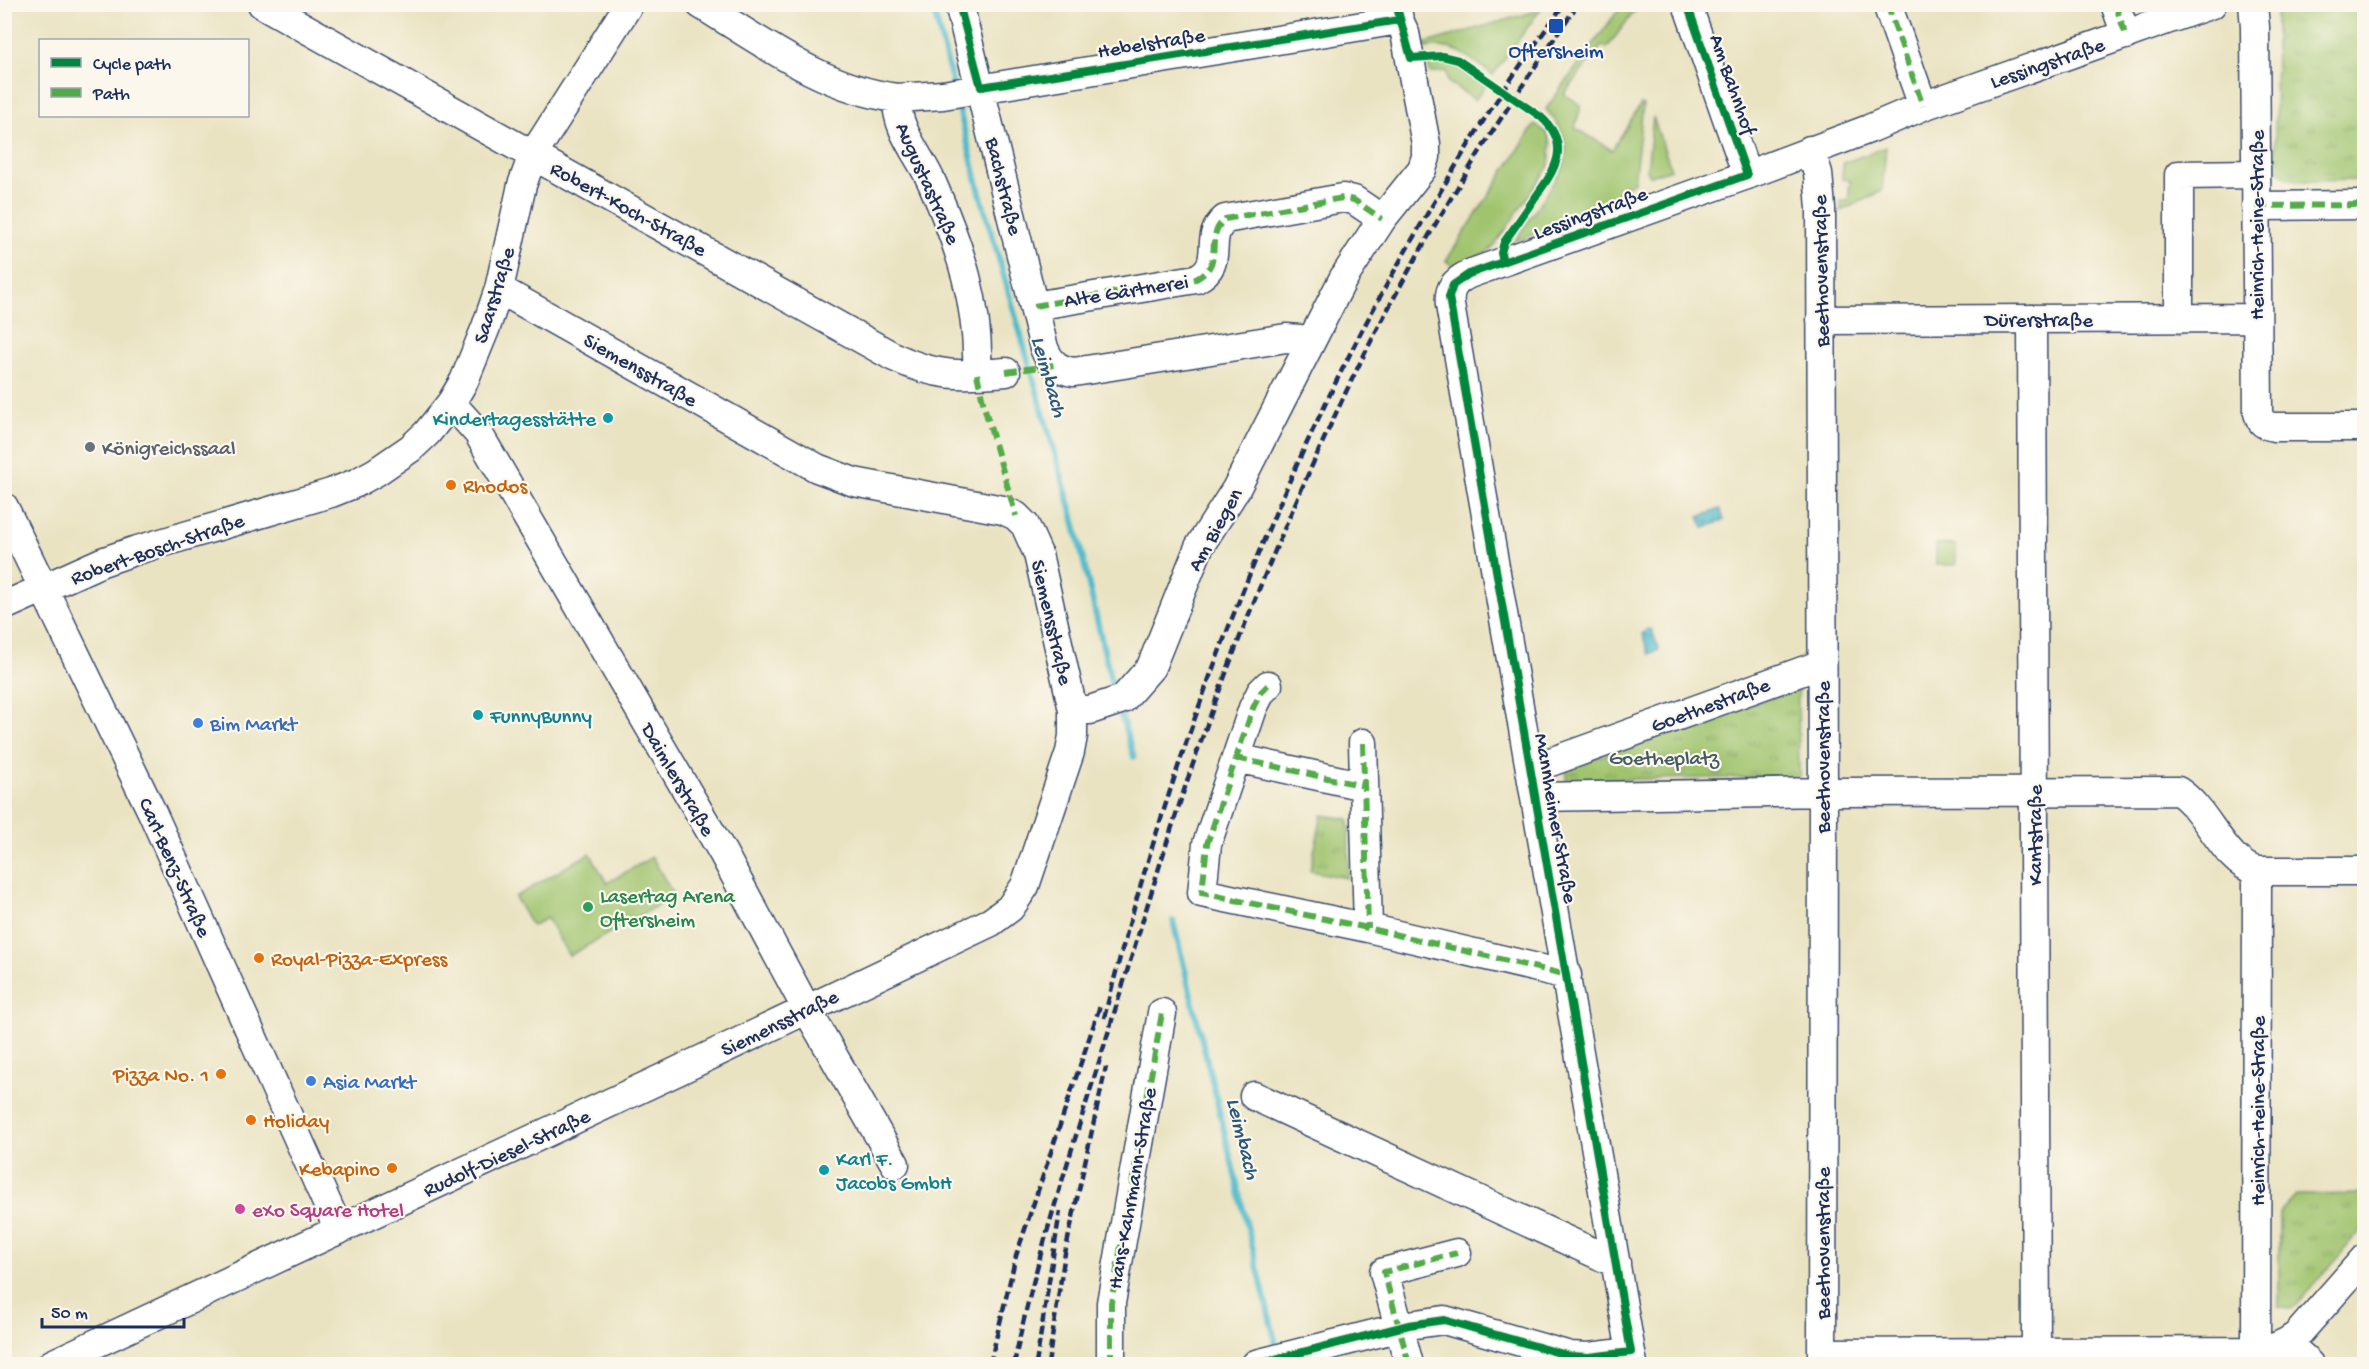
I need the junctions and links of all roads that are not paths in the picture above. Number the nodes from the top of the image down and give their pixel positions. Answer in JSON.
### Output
{"nodes":[{"id":1,"x":262,"y":4,"type":"edge"},
{"id":2,"x":629,"y":4,"type":"edge"},
{"id":3,"x":700,"y":4,"type":"edge"},
{"id":4,"x":959,"y":4,"type":"edge"},
{"id":5,"x":1687,"y":4,"type":"edge"},
{"id":6,"x":1887,"y":4,"type":"edge"},
{"id":7,"x":2115,"y":4,"type":"edge"},
{"id":8,"x":2212,"y":4,"type":"edge"},
{"id":9,"x":2253,"y":4,"type":"edge"},
{"id":10,"x":1397,"y":12,"type":"edge"},
{"id":11,"x":2126,"y":35,"type":"junction"},
{"id":12,"x":963,"y":91,"type":"junction"},
{"id":13,"x":897,"y":98,"type":"junction"},
{"id":14,"x":1923,"y":106,"type":"junction"},
{"id":15,"x":1810,"y":150,"type":"junction"},
{"id":16,"x":532,"y":155,"type":"junction"},
{"id":17,"x":2256,"y":174,"type":"junction"},
{"id":18,"x":1747,"y":175,"type":"junction"},
{"id":19,"x":2364,"y":205,"type":"edge"},
{"id":20,"x":2256,"y":206,"type":"junction"},
{"id":21,"x":1382,"y":219,"type":"junction"},
{"id":22,"x":499,"y":289,"type":"junction"},
{"id":23,"x":1450,"y":291,"type":"joint"},
{"id":24,"x":1034,"y":306,"type":"junction"},
{"id":25,"x":2256,"y":318,"type":"junction"},
{"id":26,"x":2032,"y":319,"type":"junction"},
{"id":27,"x":2179,"y":319,"type":"junction"},
{"id":28,"x":1821,"y":320,"type":"junction"},
{"id":29,"x":1310,"y":343,"type":"junction"},
{"id":30,"x":1006,"y":372,"type":"dead end"},
{"id":31,"x":977,"y":374,"type":"junction"},
{"id":32,"x":451,"y":403,"type":"junction"},
{"id":33,"x":2364,"y":427,"type":"edge"},
{"id":34,"x":4,"y":507,"type":"edge"},
{"id":35,"x":279,"y":508,"type":"joint"},
{"id":36,"x":43,"y":588,"type":"junction"},
{"id":37,"x":4,"y":606,"type":"edge"},
{"id":38,"x":1822,"y":664,"type":"junction"},
{"id":39,"x":1268,"y":685,"type":"dead end"},
{"id":40,"x":1073,"y":710,"type":"junction"},
{"id":41,"x":1363,"y":743,"type":"dead end"},
{"id":42,"x":1236,"y":758,"type":"junction"},
{"id":43,"x":1531,"y":769,"type":"junction"},
{"id":44,"x":1364,"y":786,"type":"junction"},
{"id":45,"x":2034,"y":791,"type":"junction"},
{"id":46,"x":1823,"y":792,"type":"junction"},
{"id":47,"x":1536,"y":796,"type":"junction"},
{"id":48,"x":2257,"y":871,"type":"junction"},
{"id":49,"x":2364,"y":871,"type":"edge"},
{"id":50,"x":1368,"y":928,"type":"junction"},
{"id":51,"x":1567,"y":975,"type":"junction"},
{"id":52,"x":806,"y":1008,"type":"junction"},
{"id":53,"x":1162,"y":1013,"type":"dead end"},
{"id":54,"x":665,"y":1077,"type":"joint"},
{"id":55,"x":1254,"y":1096,"type":"dead end"},
{"id":56,"x":895,"y":1164,"type":"dead end"},
{"id":57,"x":339,"y":1230,"type":"junction"},
{"id":58,"x":1457,"y":1253,"type":"dead end"},
{"id":59,"x":2364,"y":1259,"type":"edge"},
{"id":60,"x":1616,"y":1263,"type":"junction"},
{"id":61,"x":1400,"y":1328,"type":"junction"},
{"id":62,"x":2286,"y":1344,"type":"junction"},
{"id":63,"x":2256,"y":1351,"type":"junction"},
{"id":64,"x":2036,"y":1352,"type":"junction"},
{"id":65,"x":1632,"y":1358,"type":"edge"},
{"id":66,"x":2130,"y":1358,"type":"edge"},
{"id":67,"x":1822,"y":1359,"type":"edge"},
{"id":68,"x":1273,"y":1361,"type":"edge"},
{"id":69,"x":52,"y":1365,"type":"edge"},
{"id":70,"x":1111,"y":1365,"type":"edge"},
{"id":71,"x":1410,"y":1365,"type":"edge"},
{"id":72,"x":2309,"y":1365,"type":"edge"}],
"edges":[{"from":1,"to":16,"type":"street","name":"Robert-Koch-Straße"},
{"from":2,"to":16,"type":"street","name":"Saarstraße"},
{"from":3,"to":13,"type":"street","name":"Augustastraße"},
{"from":4,"to":12,"type":"street","name":"Bachstraße"},
{"from":5,"to":18,"type":"street","name":"Am Bahnhof"},
{"from":6,"to":14,"type":"street"},
{"from":7,"to":11,"type":"street"},
{"from":8,"to":11,"type":"street","name":"Lessingstraße"},
{"from":9,"to":17,"type":"street","name":"Heinrich-Heine-Straße"},
{"from":10,"to":12,"type":"street","name":"Hebelstraße"},
{"from":10,"to":21,"type":"street","name":"Am Biegen"},
{"from":11,"to":14,"type":"street","name":"Lessingstraße"},
{"from":12,"to":13,"type":"street","name":"Augustastraße"},
{"from":12,"to":24,"type":"street","name":"Bachstraße"},
{"from":13,"to":31,"type":"street","name":"Augustastraße"},
{"from":14,"to":15,"type":"street","name":"Lessingstraße"},
{"from":15,"to":18,"type":"street","name":"Lessingstraße"},
{"from":15,"to":28,"type":"street","name":"Beethovenstraße"},
{"from":16,"to":22,"type":"street","name":"Saarstraße"},
{"from":16,"to":31,"type":"street","name":"Robert-Koch-Straße"},
{"from":17,"to":20,"type":"street","name":"Heinrich-Heine-Straße"},
{"from":17,"to":27,"type":"street"},
{"from":18,"to":23,"type":"street","name":"Lessingstraße"},
{"from":19,"to":20,"type":"street"},
{"from":20,"to":25,"type":"street","name":"Heinrich-Heine-Straße"},
{"from":21,"to":24,"type":"street","name":"Alte Gärtnerei"},
{"from":21,"to":29,"type":"street","name":"Am Biegen"},
{"from":22,"to":32,"type":"street","name":"Saarstraße"},
{"from":22,"to":40,"type":"street","name":"Siemensstraße"},
{"from":23,"to":43,"type":"street","name":"Mannheimer Straße"},
{"from":24,"to":29,"type":"street","name":"Bachstraße"},
{"from":25,"to":27,"type":"street","name":"Dürerstraße"},
{"from":25,"to":33,"type":"street","name":"Heinrich-Heine-Straße"},
{"from":26,"to":27,"type":"street","name":"Dürerstraße"},
{"from":26,"to":28,"type":"street","name":"Dürerstraße"},
{"from":26,"to":45,"type":"street","name":"Kantstraße"},
{"from":28,"to":38,"type":"street","name":"Beethovenstraße"},
{"from":29,"to":40,"type":"street","name":"Am Biegen"},
{"from":30,"to":31,"type":"street","name":"Robert-Koch-Straße"},
{"from":32,"to":35,"type":"street","name":"Saarstraße"},
{"from":32,"to":52,"type":"street","name":"Daimlerstraße"},
{"from":34,"to":36,"type":"street","name":"Carl-Benz-Straße"},
{"from":35,"to":36,"type":"street","name":"Robert-Bosch-Straße"},
{"from":36,"to":37,"type":"street","name":"Robert-Bosch-Straße"},
{"from":36,"to":57,"type":"street","name":"Carl-Benz-Straße"},
{"from":38,"to":43,"type":"street","name":"Goethestraße"},
{"from":38,"to":46,"type":"street","name":"Beethovenstraße"},
{"from":39,"to":42,"type":"street"},
{"from":40,"to":52,"type":"street","name":"Siemensstraße"},
{"from":41,"to":44,"type":"street"},
{"from":42,"to":44,"type":"street"},
{"from":42,"to":50,"type":"street"},
{"from":43,"to":47,"type":"street","name":"Mannheimer Straße"},
{"from":44,"to":50,"type":"street"},
{"from":45,"to":46,"type":"street"},
{"from":45,"to":48,"type":"street"},
{"from":45,"to":64,"type":"street","name":"Kantstraße"},
{"from":46,"to":47,"type":"street"},
{"from":46,"to":67,"type":"street","name":"Beethovenstraße"},
{"from":47,"to":51,"type":"street","name":"Mannheimer Straße"},
{"from":48,"to":49,"type":"street"},
{"from":48,"to":63,"type":"street","name":"Heinrich-Heine-Straße"},
{"from":50,"to":51,"type":"street"},
{"from":51,"to":60,"type":"street","name":"Mannheimer Straße"},
{"from":52,"to":54,"type":"street","name":"Siemensstraße"},
{"from":52,"to":56,"type":"street","name":"Daimlerstraße"},
{"from":53,"to":70,"type":"street","name":"Hans-Kahrmann-Straße"},
{"from":54,"to":57,"type":"street","name":"Rudolf-Diesel-Straße"},
{"from":55,"to":60,"type":"street"},
{"from":57,"to":69,"type":"street","name":"Rudolf-Diesel-Straße"},
{"from":58,"to":61,"type":"street"},
{"from":59,"to":62,"type":"street"},
{"from":60,"to":65,"type":"street","name":"Mannheimer Straße"},
{"from":61,"to":65,"type":"street"},
{"from":61,"to":68,"type":"street"},
{"from":61,"to":71,"type":"street"},
{"from":62,"to":63,"type":"street"},
{"from":62,"to":72,"type":"street"},
{"from":63,"to":66,"type":"street"},
{"from":64,"to":66,"type":"street"},
{"from":64,"to":67,"type":"street"}]}
